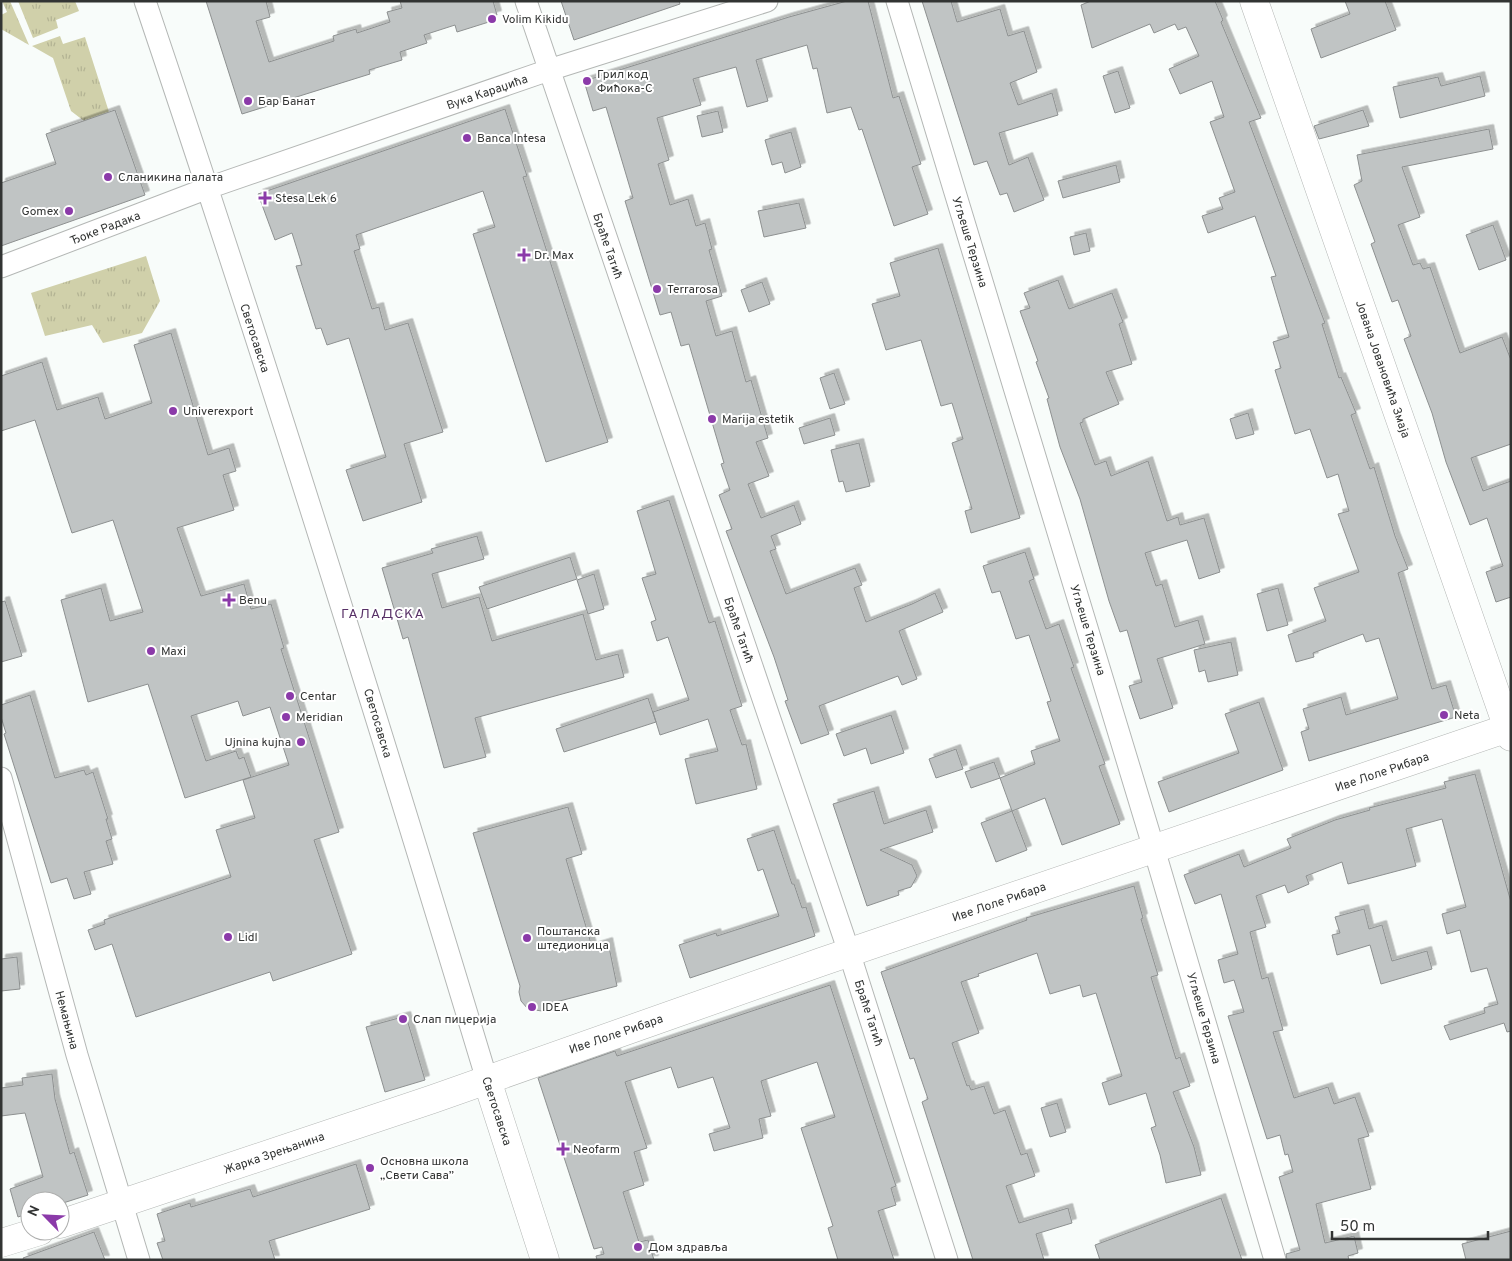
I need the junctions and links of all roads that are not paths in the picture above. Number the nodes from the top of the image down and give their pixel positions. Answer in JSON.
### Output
{"nodes":[{"id":1,"x":145,"y":1,"type":"edge"},
{"id":2,"x":526,"y":1,"type":"edge"},
{"id":3,"x":768,"y":1,"type":"edge"},
{"id":4,"x":897,"y":1,"type":"edge"},
{"id":5,"x":1254,"y":1,"type":"edge"},
{"id":6,"x":549,"y":70,"type":"junction"},
{"id":7,"x":208,"y":188,"type":"junction"},
{"id":8,"x":1,"y":267,"type":"edge"},
{"id":9,"x":1510,"y":730,"type":"edge"},
{"id":10,"x":1,"y":778,"type":"edge"},
{"id":11,"x":1154,"y":849,"type":"junction"},
{"id":12,"x":849,"y":952,"type":"junction"},
{"id":13,"x":488,"y":1080,"type":"junction"},
{"id":14,"x":122,"y":1204,"type":"junction"},
{"id":15,"x":70,"y":1221,"type":"edge"},
{"id":16,"x":20,"y":1238,"type":"edge"},
{"id":17,"x":1,"y":1244,"type":"edge"},
{"id":18,"x":140,"y":1260,"type":"edge"},
{"id":19,"x":545,"y":1260,"type":"edge"},
{"id":20,"x":947,"y":1260,"type":"edge"},
{"id":21,"x":1275,"y":1260,"type":"edge"}],
"edges":[{"from":1,"to":7,"type":"street","name":"Светосавска"},
{"from":2,"to":6,"type":"street","name":"Браће Татић"},
{"from":3,"to":6,"type":"street","name":"Вука Караџића"},
{"from":4,"to":11,"type":"street","name":"Угљеше Терзина"},
{"from":5,"to":9,"type":"street","name":"Јована Јовановића Змаја"},
{"from":6,"to":7,"type":"street","name":"Вука Караџића"},
{"from":6,"to":12,"type":"street","name":"Браће Татић"},
{"from":7,"to":8,"type":"street","name":"Ђоке Радака"},
{"from":7,"to":13,"type":"street","name":"Светосавска"},
{"from":9,"to":11,"type":"street","name":"Иве Лоле Рибара"},
{"from":10,"to":14,"type":"street","name":"Немањина"},
{"from":11,"to":12,"type":"street","name":"Иве Лоле Рибара"},
{"from":11,"to":21,"type":"street","name":"Угљеше Терзина"},
{"from":12,"to":13,"type":"street","name":"Иве Лоле Рибара"},
{"from":12,"to":20,"type":"street","name":"Браће Татић"},
{"from":13,"to":14,"type":"street","name":"Жарка Зрењанина"},
{"from":13,"to":19,"type":"street","name":"Светосавска"},
{"from":14,"to":15,"type":"street","name":"Жарка Зрењанина"},
{"from":14,"to":18,"type":"street","name":"Немањина"},
{"from":16,"to":17,"type":"street"}]}
